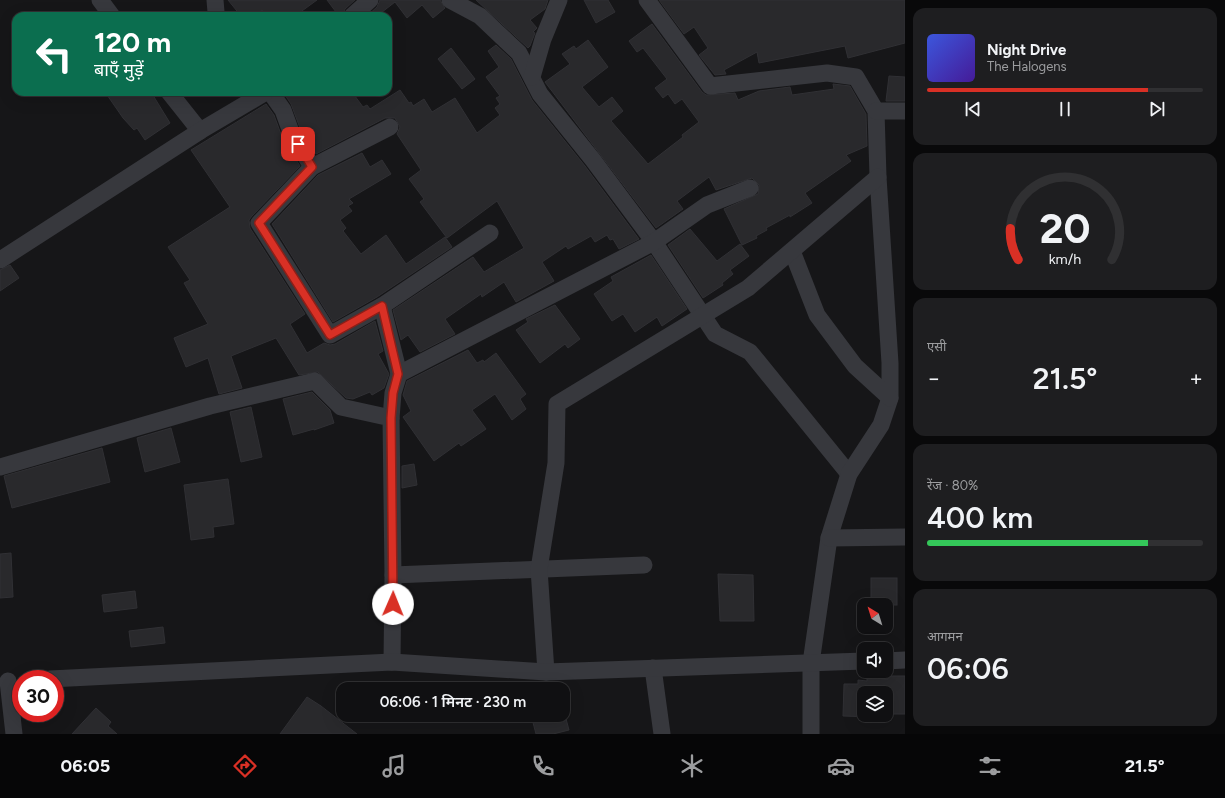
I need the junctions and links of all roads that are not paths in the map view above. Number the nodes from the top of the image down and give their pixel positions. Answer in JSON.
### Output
{"nodes":[{"id":1,"x":100,"y":0,"type":"edge"},
{"id":2,"x":370,"y":0,"type":"edge"},
{"id":3,"x":450,"y":0,"type":"edge"},
{"id":4,"x":559,"y":0,"type":"edge"},
{"id":5,"x":647,"y":0,"type":"edge"},
{"id":6,"x":109,"y":12,"type":"edge"},
{"id":7,"x":356,"y":12,"type":"edge"},
{"id":8,"x":532,"y":77,"type":"junction"},
{"id":9,"x":172,"y":96,"type":"edge"},
{"id":10,"x":260,"y":96,"type":"edge"},
{"id":11,"x":273,"y":96,"type":"edge"},
{"id":12,"x":876,"y":111,"type":"junction"},
{"id":13,"x":905,"y":111,"type":"edge"},
{"id":14,"x":390,"y":127,"type":"dead end"},
{"id":15,"x":200,"y":132,"type":"junction"},
{"id":16,"x":312,"y":167,"type":"junction"},
{"id":17,"x":878,"y":177,"type":"junction"},
{"id":18,"x":750,"y":188,"type":"dead end"},
{"id":19,"x":490,"y":233,"type":"dead end"},
{"id":20,"x":654,"y":242,"type":"junction"},
{"id":21,"x":792,"y":251,"type":"junction"},
{"id":22,"x":2,"y":256,"type":"edge"},
{"id":23,"x":382,"y":306,"type":"junction"},
{"id":24,"x":703,"y":316,"type":"junction"},
{"id":25,"x":898,"y":363,"type":"edge"},
{"id":26,"x":398,"y":374,"type":"junction"},
{"id":27,"x":890,"y":398,"type":"junction"},
{"id":28,"x":391,"y":418,"type":"junction"},
{"id":29,"x":0,"y":467,"type":"edge"},
{"id":30,"x":848,"y":474,"type":"junction"},
{"id":31,"x":905,"y":537,"type":"edge"},
{"id":32,"x":829,"y":538,"type":"junction"},
{"id":33,"x":644,"y":565,"type":"dead end"},
{"id":34,"x":539,"y":569,"type":"junction"},
{"id":35,"x":393,"y":575,"type":"junction"},
{"id":36,"x":905,"y":660,"type":"edge"},
{"id":37,"x":857,"y":661,"type":"edge"},
{"id":38,"x":893,"y":661,"type":"edge"},
{"id":39,"x":392,"y":662,"type":"junction"},
{"id":40,"x":811,"y":663,"type":"junction"},
{"id":41,"x":653,"y":668,"type":"junction"},
{"id":42,"x":546,"y":672,"type":"junction"},
{"id":43,"x":64,"y":678,"type":"edge"},
{"id":44,"x":10,"y":681,"type":"edge"},
{"id":45,"x":14,"y":734,"type":"edge"},
{"id":46,"x":662,"y":734,"type":"edge"},
{"id":47,"x":811,"y":734,"type":"edge"}],
"edges":[{"from":1,"to":6,"type":"street"},
{"from":2,"to":7,"type":"street"},
{"from":3,"to":8,"type":"street"},
{"from":4,"to":8,"type":"street"},
{"from":5,"to":12,"type":"street"},
{"from":8,"to":20,"type":"street"},
{"from":9,"to":15,"type":"street"},
{"from":10,"to":15,"type":"street"},
{"from":11,"to":16,"type":"street"},
{"from":12,"to":13,"type":"street"},
{"from":12,"to":17,"type":"street"},
{"from":14,"to":16,"type":"street"},
{"from":15,"to":22,"type":"street"},
{"from":16,"to":23,"type":"street"},
{"from":17,"to":21,"type":"street"},
{"from":17,"to":25,"type":"street"},
{"from":18,"to":20,"type":"street"},
{"from":19,"to":23,"type":"street"},
{"from":20,"to":24,"type":"street"},
{"from":20,"to":26,"type":"street"},
{"from":21,"to":24,"type":"street"},
{"from":21,"to":27,"type":"street"},
{"from":23,"to":26,"type":"street"},
{"from":24,"to":30,"type":"street"},
{"from":24,"to":34,"type":"street"},
{"from":25,"to":27,"type":"street"},
{"from":26,"to":28,"type":"street"},
{"from":27,"to":30,"type":"street"},
{"from":28,"to":29,"type":"street"},
{"from":28,"to":35,"type":"street"},
{"from":30,"to":32,"type":"street"},
{"from":31,"to":32,"type":"street"},
{"from":32,"to":40,"type":"street"},
{"from":33,"to":34,"type":"street"},
{"from":34,"to":35,"type":"street"},
{"from":34,"to":42,"type":"street"},
{"from":35,"to":39,"type":"street"},
{"from":36,"to":38,"type":"street"},
{"from":37,"to":40,"type":"street"},
{"from":39,"to":42,"type":"street"},
{"from":39,"to":43,"type":"street"},
{"from":40,"to":41,"type":"street"},
{"from":40,"to":47,"type":"street"},
{"from":41,"to":42,"type":"street"},
{"from":41,"to":46,"type":"street"},
{"from":44,"to":45,"type":"street"}]}
